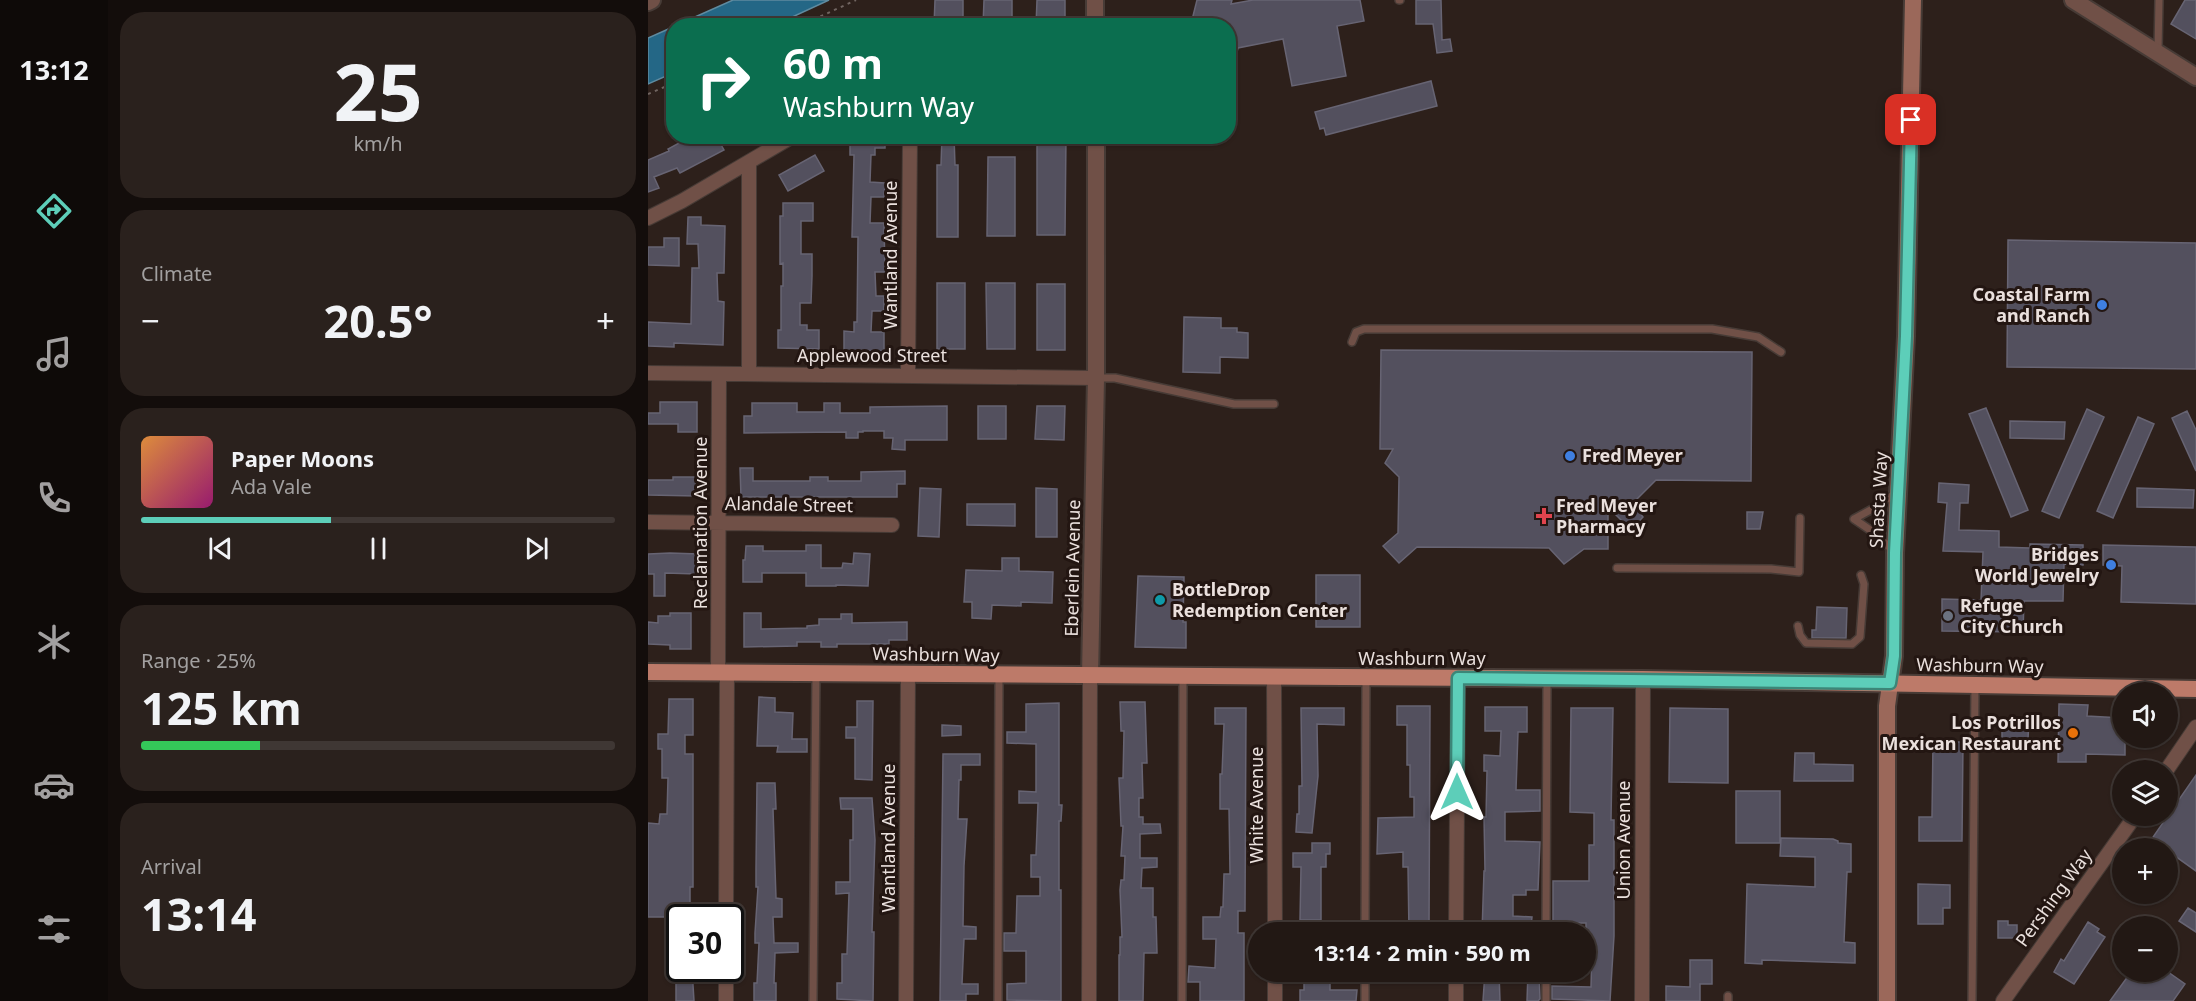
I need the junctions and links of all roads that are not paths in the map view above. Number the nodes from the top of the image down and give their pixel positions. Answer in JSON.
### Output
{"nodes":[{"id":1,"x":652,"y":0,"type":"edge"},
{"id":2,"x":1095,"y":0,"type":"edge"},
{"id":3,"x":1913,"y":0,"type":"edge"},
{"id":4,"x":2073,"y":0,"type":"edge"},
{"id":5,"x":2160,"y":0,"type":"edge"},
{"id":6,"x":648,"y":2,"type":"edge"},
{"id":7,"x":1095,"y":18,"type":"edge"},
{"id":8,"x":2158,"y":54,"type":"junction"},
{"id":9,"x":2196,"y":77,"type":"edge"},
{"id":10,"x":779,"y":144,"type":"edge"},
{"id":11,"x":910,"y":144,"type":"edge"},
{"id":12,"x":1096,"y":144,"type":"edge"},
{"id":13,"x":749,"y":162,"type":"junction"},
{"id":14,"x":648,"y":218,"type":"edge"},
{"id":15,"x":1352,"y":342,"type":"dead end"},
{"id":16,"x":1781,"y":352,"type":"dead end"},
{"id":17,"x":648,"y":373,"type":"edge"},
{"id":18,"x":719,"y":374,"type":"junction"},
{"id":19,"x":749,"y":374,"type":"junction"},
{"id":20,"x":908,"y":374,"type":"junction"},
{"id":21,"x":1096,"y":378,"type":"junction"},
{"id":22,"x":1274,"y":404,"type":"dead end"},
{"id":23,"x":1899,"y":491,"type":"junction"},
{"id":24,"x":1800,"y":518,"type":"dead end"},
{"id":25,"x":648,"y":522,"type":"edge"},
{"id":26,"x":719,"y":522,"type":"junction"},
{"id":27,"x":892,"y":525,"type":"dead end"},
{"id":28,"x":1895,"y":553,"type":"junction"},
{"id":29,"x":1617,"y":568,"type":"dead end"},
{"id":30,"x":1861,"y":575,"type":"dead end"},
{"id":31,"x":1798,"y":626,"type":"dead end"},
{"id":32,"x":648,"y":672,"type":"edge"},
{"id":33,"x":723,"y":673,"type":"junction"},
{"id":34,"x":816,"y":674,"type":"junction"},
{"id":35,"x":908,"y":674,"type":"junction"},
{"id":36,"x":999,"y":675,"type":"junction"},
{"id":37,"x":1090,"y":676,"type":"junction"},
{"id":38,"x":1183,"y":677,"type":"junction"},
{"id":39,"x":1274,"y":678,"type":"junction"},
{"id":40,"x":1366,"y":678,"type":"junction"},
{"id":41,"x":1458,"y":678,"type":"junction"},
{"id":42,"x":1547,"y":679,"type":"junction"},
{"id":43,"x":1643,"y":679,"type":"junction"},
{"id":44,"x":1890,"y":683,"type":"junction"},
{"id":45,"x":1975,"y":686,"type":"junction"},
{"id":46,"x":2196,"y":689,"type":"edge"},
{"id":47,"x":2196,"y":727,"type":"edge"},
{"id":48,"x":2174,"y":760,"type":"edge"},
{"id":49,"x":2128,"y":826,"type":"edge"},
{"id":50,"x":726,"y":904,"type":"edge"},
{"id":51,"x":1275,"y":922,"type":"edge"},
{"id":52,"x":1365,"y":922,"type":"edge"},
{"id":53,"x":1456,"y":922,"type":"edge"},
{"id":54,"x":1546,"y":922,"type":"edge"},
{"id":55,"x":726,"y":982,"type":"edge"},
{"id":56,"x":1275,"y":982,"type":"edge"},
{"id":57,"x":1365,"y":982,"type":"edge"},
{"id":58,"x":1456,"y":982,"type":"edge"},
{"id":59,"x":1546,"y":982,"type":"edge"},
{"id":60,"x":726,"y":1001,"type":"edge"},
{"id":61,"x":813,"y":1001,"type":"edge"},
{"id":62,"x":906,"y":1001,"type":"edge"},
{"id":63,"x":998,"y":1001,"type":"edge"},
{"id":64,"x":1089,"y":1001,"type":"edge"},
{"id":65,"x":1182,"y":1001,"type":"edge"},
{"id":66,"x":1275,"y":1001,"type":"edge"},
{"id":67,"x":1365,"y":1001,"type":"edge"},
{"id":68,"x":1456,"y":1001,"type":"edge"},
{"id":69,"x":1546,"y":1001,"type":"edge"},
{"id":70,"x":1642,"y":1001,"type":"edge"},
{"id":71,"x":1887,"y":1001,"type":"edge"},
{"id":72,"x":1972,"y":1001,"type":"edge"},
{"id":73,"x":2002,"y":1001,"type":"edge"}],
"edges":[{"from":1,"to":6,"type":"street"},
{"from":2,"to":7,"type":"street"},
{"from":3,"to":23,"type":"main road","name":"Shasta Way"},
{"from":4,"to":8,"type":"street"},
{"from":5,"to":8,"type":"lane"},
{"from":8,"to":9,"type":"street"},
{"from":10,"to":13,"type":"street"},
{"from":11,"to":20,"type":"street","name":"Wantland Avenue"},
{"from":12,"to":21,"type":"street","name":"Eberlein Avenue"},
{"from":13,"to":14,"type":"street"},
{"from":13,"to":19,"type":"street"},
{"from":15,"to":16,"type":"lane"},
{"from":17,"to":18,"type":"street","name":"Applewood Street"},
{"from":18,"to":19,"type":"street","name":"Applewood Street"},
{"from":18,"to":26,"type":"street","name":"Reclamation Avenue"},
{"from":19,"to":20,"type":"street","name":"Applewood Street"},
{"from":20,"to":21,"type":"street","name":"Applewood Street"},
{"from":21,"to":22,"type":"lane"},
{"from":21,"to":37,"type":"street","name":"Eberlein Avenue"},
{"from":23,"to":28,"type":"main road","name":"Shasta Way"},
{"from":23,"to":28,"type":"lane"},
{"from":24,"to":29,"type":"lane"},
{"from":25,"to":26,"type":"street","name":"Alandale Street"},
{"from":26,"to":27,"type":"street","name":"Alandale Street"},
{"from":26,"to":33,"type":"street","name":"Reclamation Avenue"},
{"from":28,"to":44,"type":"main road","name":"Shasta Way"},
{"from":30,"to":31,"type":"lane"},
{"from":32,"to":33,"type":"main road","name":"Washburn Way"},
{"from":33,"to":34,"type":"main road","name":"Washburn Way"},
{"from":33,"to":50,"type":"street","name":"Reclamation Avenue"},
{"from":34,"to":35,"type":"main road","name":"Washburn Way"},
{"from":34,"to":61,"type":"lane"},
{"from":35,"to":36,"type":"main road","name":"Washburn Way"},
{"from":35,"to":62,"type":"street","name":"Wantland Avenue"},
{"from":36,"to":37,"type":"main road","name":"Washburn Way"},
{"from":36,"to":63,"type":"lane"},
{"from":37,"to":38,"type":"main road","name":"Washburn Way"},
{"from":37,"to":64,"type":"street","name":"Eberlein Avenue"},
{"from":38,"to":39,"type":"main road","name":"Washburn Way"},
{"from":38,"to":65,"type":"lane"},
{"from":39,"to":40,"type":"main road","name":"Washburn Way"},
{"from":39,"to":51,"type":"street","name":"White Avenue"},
{"from":40,"to":41,"type":"main road","name":"Washburn Way"},
{"from":40,"to":52,"type":"lane"},
{"from":41,"to":42,"type":"main road","name":"Washburn Way"},
{"from":41,"to":53,"type":"street"},
{"from":42,"to":43,"type":"main road","name":"Washburn Way"},
{"from":42,"to":54,"type":"lane"},
{"from":43,"to":44,"type":"main road","name":"Washburn Way"},
{"from":43,"to":70,"type":"street","name":"Union Avenue"},
{"from":44,"to":45,"type":"main road","name":"Washburn Way"},
{"from":44,"to":71,"type":"main road","name":"Shasta Way"},
{"from":45,"to":46,"type":"main road","name":"Washburn Way"},
{"from":45,"to":72,"type":"lane"},
{"from":47,"to":48,"type":"street"},
{"from":49,"to":73,"type":"street","name":"Pershing Way"},
{"from":55,"to":60,"type":"street"},
{"from":56,"to":66,"type":"street"},
{"from":57,"to":67,"type":"lane"},
{"from":58,"to":68,"type":"street"},
{"from":59,"to":69,"type":"lane"}]}
